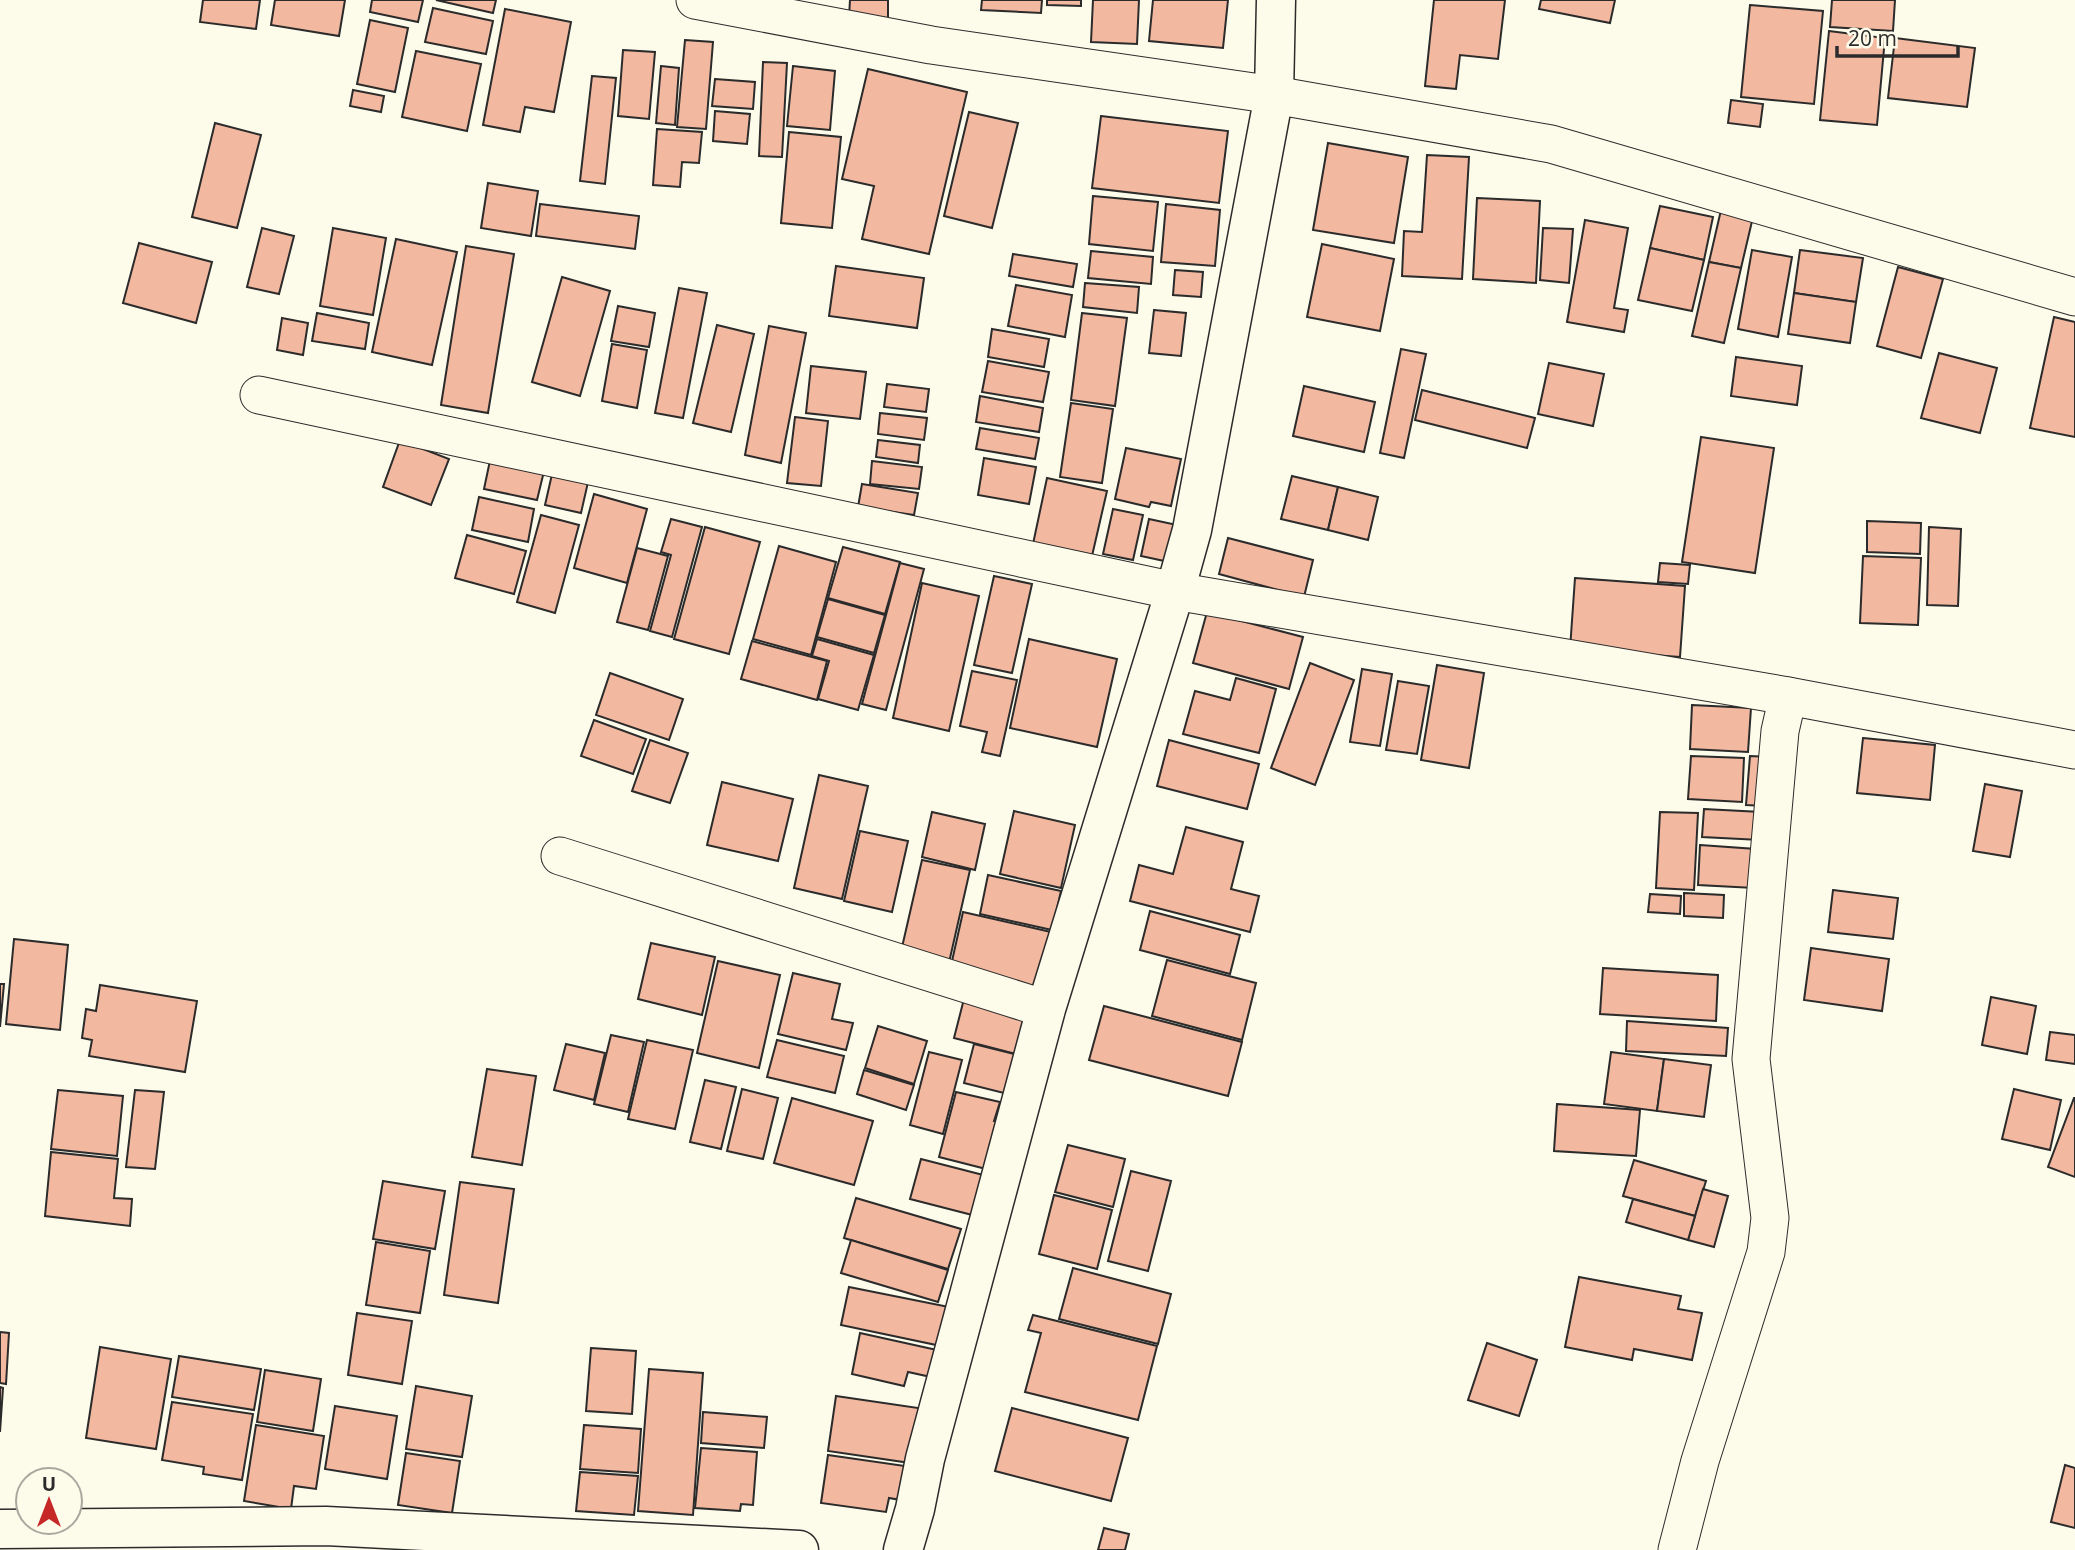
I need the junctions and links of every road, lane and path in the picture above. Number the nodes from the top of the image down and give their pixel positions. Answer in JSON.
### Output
{"nodes":[{"id":1,"x":695,"y":0,"type":"edge"},
{"id":2,"x":1276,"y":0,"type":"edge"},
{"id":3,"x":1274,"y":95,"type":"junction"},
{"id":4,"x":2075,"y":297,"type":"edge"},
{"id":5,"x":258,"y":395,"type":"dead end"},
{"id":6,"x":1175,"y":591,"type":"junction"},
{"id":7,"x":1788,"y":695,"type":"junction"},
{"id":8,"x":2075,"y":750,"type":"edge"},
{"id":9,"x":560,"y":856,"type":"dead end"},
{"id":10,"x":1046,"y":1009,"type":"junction"},
{"id":11,"x":0,"y":1529,"type":"edge"},
{"id":12,"x":574,"y":1544,"type":"edge"},
{"id":13,"x":799,"y":1550,"type":"edge"},
{"id":14,"x":903,"y":1550,"type":"edge"},
{"id":15,"x":1677,"y":1550,"type":"edge"}],
"edges":[{"from":1,"to":3,"type":"street"},
{"from":2,"to":3,"type":"street"},
{"from":3,"to":4,"type":"street"},
{"from":3,"to":6,"type":"street"},
{"from":5,"to":6,"type":"street"},
{"from":6,"to":7,"type":"street"},
{"from":6,"to":10,"type":"street"},
{"from":7,"to":8,"type":"street"},
{"from":7,"to":15,"type":"street"},
{"from":9,"to":10,"type":"street"},
{"from":10,"to":14,"type":"street"},
{"from":11,"to":12,"type":"street"},
{"from":12,"to":13,"type":"street"}]}
